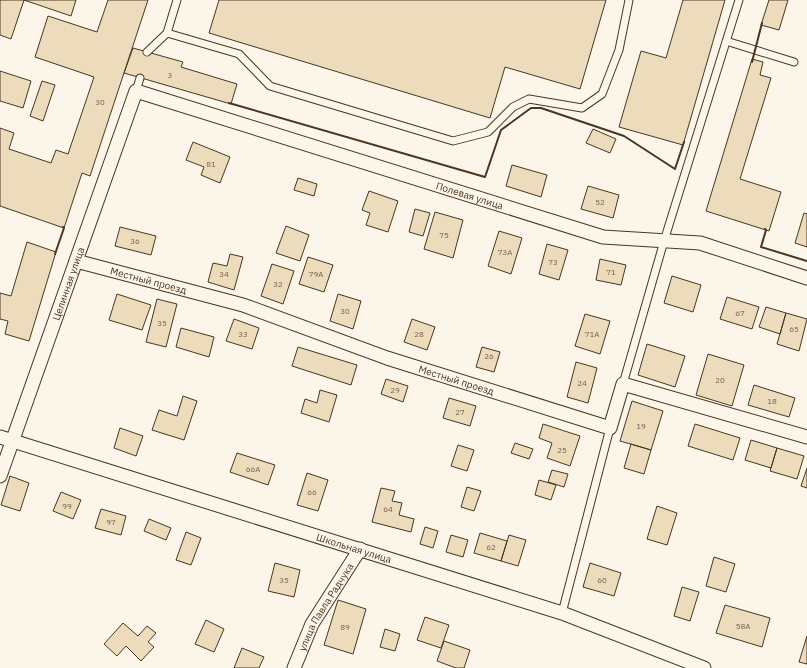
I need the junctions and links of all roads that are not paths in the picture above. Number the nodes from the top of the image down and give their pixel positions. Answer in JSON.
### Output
{"nodes":[{"id":1,"x":177,"y":0,"type":"edge"},
{"id":2,"x":629,"y":0,"type":"edge"},
{"id":3,"x":739,"y":0,"type":"edge"},
{"id":4,"x":167,"y":33,"type":"junction"},
{"id":5,"x":726,"y":42,"type":"junction"},
{"id":6,"x":147,"y":52,"type":"dead end"},
{"id":7,"x":794,"y":62,"type":"dead end"},
{"id":8,"x":140,"y":78,"type":"dead end"},
{"id":9,"x":136,"y":91,"type":"junction"},
{"id":10,"x":664,"y":241,"type":"junction"},
{"id":11,"x":76,"y":261,"type":"junction"},
{"id":12,"x":807,"y":278,"type":"edge"},
{"id":13,"x":623,"y":384,"type":"junction"},
{"id":14,"x":610,"y":428,"type":"junction"},
{"id":15,"x":0,"y":437,"type":"edge"},
{"id":16,"x":807,"y":437,"type":"edge"},
{"id":17,"x":13,"y":441,"type":"junction"},
{"id":18,"x":0,"y":476,"type":"edge"},
{"id":19,"x":360,"y":548,"type":"junction"},
{"id":20,"x":562,"y":613,"type":"junction"},
{"id":21,"x":294,"y":668,"type":"edge"},
{"id":22,"x":704,"y":668,"type":"edge"}],
"edges":[{"from":1,"to":4,"type":"lane"},
{"from":2,"to":4,"type":"lane"},
{"from":3,"to":5,"type":"lane"},
{"from":4,"to":6,"type":"lane"},
{"from":5,"to":7,"type":"lane"},
{"from":5,"to":10,"type":"lane"},
{"from":8,"to":9,"type":"lane"},
{"from":9,"to":10,"type":"street","name":"Полевая улица"},
{"from":9,"to":11,"type":"street","name":"Целинная улица"},
{"from":10,"to":12,"type":"street","name":"Полевая улица"},
{"from":10,"to":13,"type":"lane"},
{"from":11,"to":14,"type":"street","name":"Местный проезд"},
{"from":11,"to":17,"type":"street","name":"Целинная улица"},
{"from":13,"to":14,"type":"street"},
{"from":13,"to":16,"type":"street"},
{"from":14,"to":20,"type":"lane"},
{"from":15,"to":17,"type":"street","name":"Школьная улица"},
{"from":17,"to":18,"type":"street","name":"Целинная улица"},
{"from":17,"to":19,"type":"street","name":"Школьная улица"},
{"from":19,"to":20,"type":"street","name":"Школьная улица"},
{"from":19,"to":21,"type":"street","name":"улица Павла Радчука"},
{"from":20,"to":22,"type":"street","name":"Школьная улица"}]}
